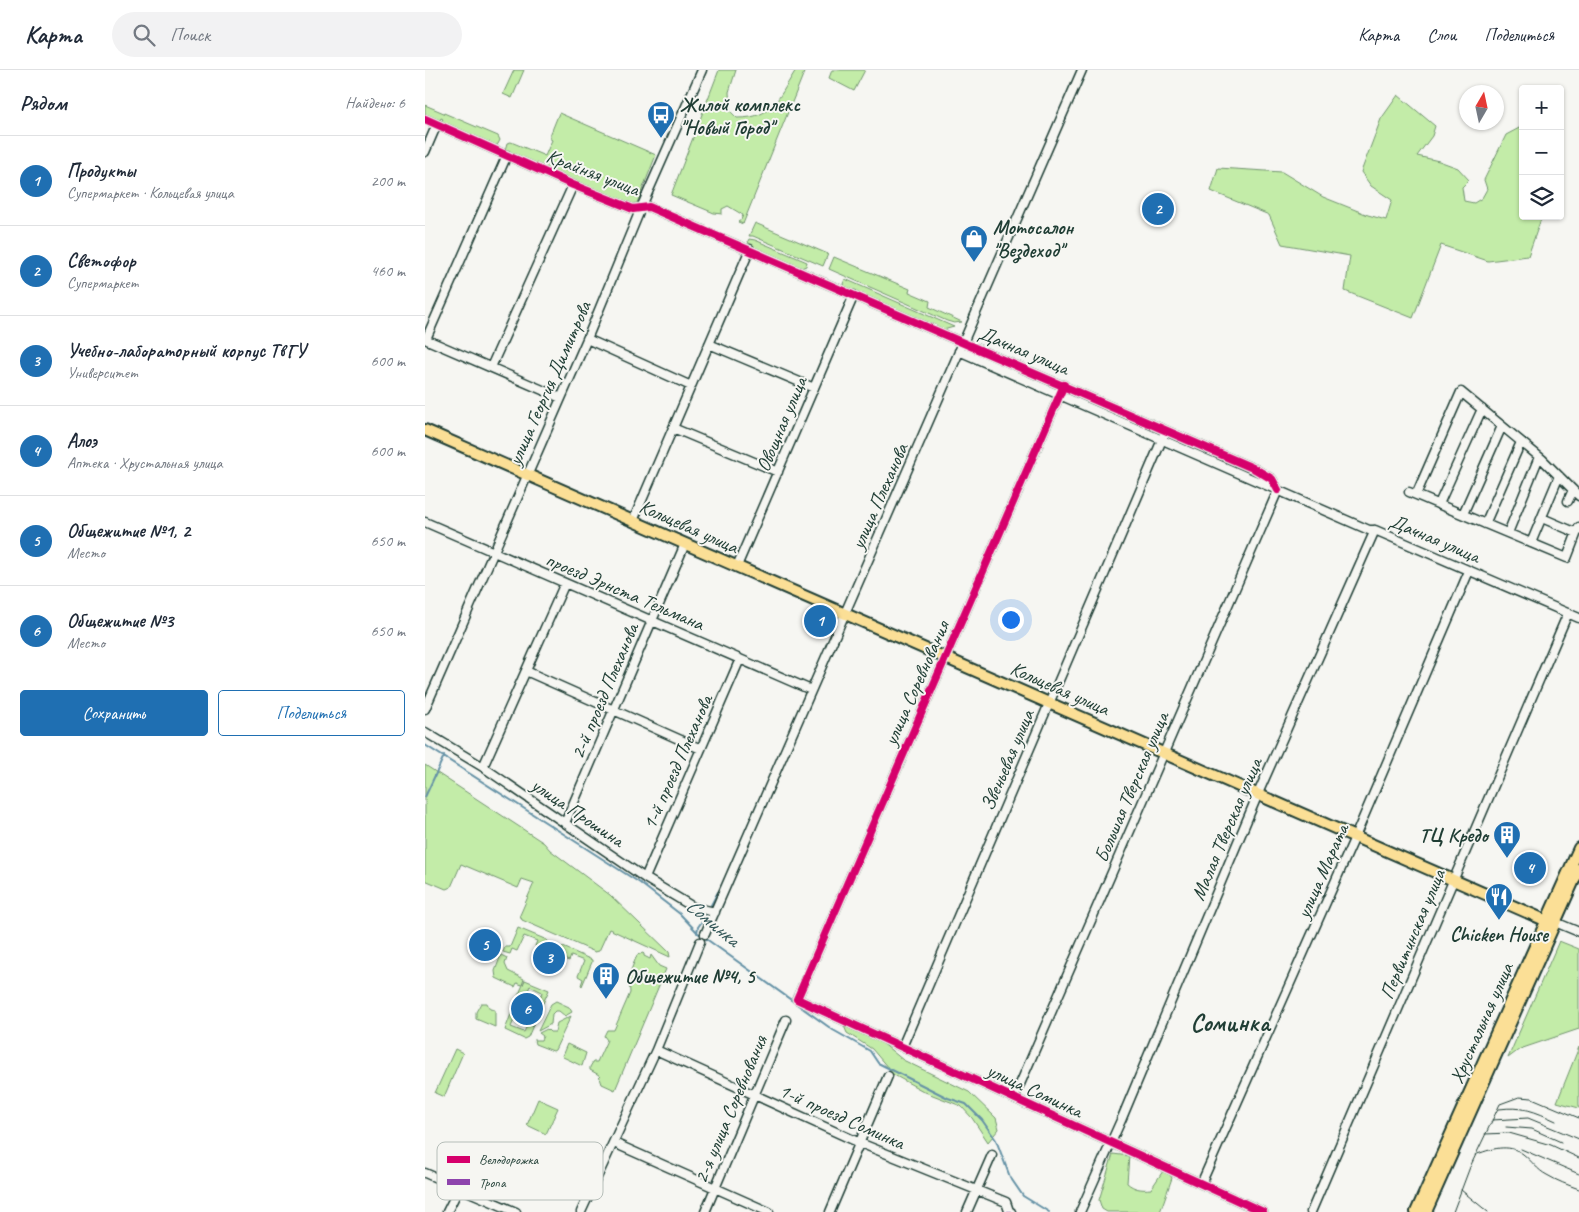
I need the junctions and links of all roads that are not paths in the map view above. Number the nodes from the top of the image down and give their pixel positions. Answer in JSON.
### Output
{"nodes":[{"id":1,"x":702,"y":70,"type":"edge"},
{"id":2,"x":1082,"y":70,"type":"edge"},
{"id":3,"x":425,"y":119,"type":"edge"},
{"id":4,"x":437,"y":124,"type":"junction"},
{"id":5,"x":425,"y":152,"type":"edge"},
{"id":6,"x":507,"y":155,"type":"junction"},
{"id":7,"x":573,"y":185,"type":"junction"},
{"id":8,"x":641,"y":208,"type":"junction"},
{"id":9,"x":750,"y":249,"type":"junction"},
{"id":10,"x":854,"y":295,"type":"junction"},
{"id":11,"x":426,"y":339,"type":"edge"},
{"id":12,"x":587,"y":339,"type":"junction"},
{"id":13,"x":964,"y":342,"type":"junction"},
{"id":14,"x":709,"y":344,"type":"junction"},
{"id":15,"x":959,"y":351,"type":"junction"},
{"id":16,"x":491,"y":367,"type":"junction"},
{"id":17,"x":1064,"y":385,"type":"junction"},
{"id":18,"x":691,"y":386,"type":"junction"},
{"id":19,"x":814,"y":388,"type":"junction"},
{"id":20,"x":1059,"y":395,"type":"junction"},
{"id":21,"x":561,"y":398,"type":"junction"},
{"id":22,"x":1482,"y":410,"type":"junction"},
{"id":23,"x":1502,"y":426,"type":"junction"},
{"id":24,"x":673,"y":428,"type":"junction"},
{"id":25,"x":425,"y":430,"type":"edge"},
{"id":26,"x":1167,"y":431,"type":"junction"},
{"id":27,"x":1163,"y":440,"type":"junction"},
{"id":28,"x":1521,"y":442,"type":"junction"},
{"id":29,"x":1539,"y":457,"type":"junction"},
{"id":30,"x":778,"y":472,"type":"junction"},
{"id":31,"x":527,"y":475,"type":"junction"},
{"id":32,"x":1559,"y":476,"type":"junction"},
{"id":33,"x":1278,"y":490,"type":"junction"},
{"id":34,"x":1576,"y":493,"type":"edge"},
{"id":35,"x":1567,"y":501,"type":"dead end"},
{"id":36,"x":1439,"y":504,"type":"junction"},
{"id":37,"x":1463,"y":514,"type":"junction"},
{"id":38,"x":1542,"y":518,"type":"junction"},
{"id":39,"x":633,"y":521,"type":"junction"},
{"id":40,"x":425,"y":522,"type":"edge"},
{"id":41,"x":1485,"y":524,"type":"junction"},
{"id":42,"x":1375,"y":530,"type":"junction"},
{"id":43,"x":1578,"y":530,"type":"edge"},
{"id":44,"x":1508,"y":533,"type":"junction"},
{"id":45,"x":1531,"y":543,"type":"junction"},
{"id":46,"x":685,"y":544,"type":"junction"},
{"id":47,"x":493,"y":552,"type":"junction"},
{"id":48,"x":737,"y":566,"type":"junction"},
{"id":49,"x":1469,"y":570,"type":"junction"},
{"id":50,"x":565,"y":583,"type":"junction"},
{"id":51,"x":845,"y":613,"type":"junction"},
{"id":52,"x":1568,"y":613,"type":"junction"},
{"id":53,"x":1579,"y":618,"type":"edge"},
{"id":54,"x":652,"y":620,"type":"junction"},
{"id":55,"x":945,"y":657,"type":"junction"},
{"id":56,"x":740,"y":659,"type":"junction"},
{"id":57,"x":526,"y":670,"type":"junction"},
{"id":58,"x":811,"y":690,"type":"junction"},
{"id":59,"x":1049,"y":703,"type":"junction"},
{"id":60,"x":425,"y":709,"type":"edge"},
{"id":61,"x":613,"y":710,"type":"junction"},
{"id":62,"x":425,"y":732,"type":"edge"},
{"id":63,"x":701,"y":749,"type":"junction"},
{"id":64,"x":1164,"y":752,"type":"junction"},
{"id":65,"x":483,"y":767,"type":"junction"},
{"id":66,"x":1258,"y":794,"type":"junction"},
{"id":67,"x":565,"y":822,"type":"junction"},
{"id":68,"x":1355,"y":837,"type":"junction"},
{"id":69,"x":1579,"y":848,"type":"edge"},
{"id":70,"x":1579,"y":869,"type":"edge"},
{"id":71,"x":645,"y":878,"type":"junction"},
{"id":72,"x":1453,"y":880,"type":"junction"},
{"id":73,"x":715,"y":912,"type":"junction"},
{"id":74,"x":1551,"y":921,"type":"junction"},
{"id":75,"x":1579,"y":932,"type":"edge"},
{"id":76,"x":798,"y":994,"type":"joint"},
{"id":77,"x":786,"y":1020,"type":"dead end"},
{"id":78,"x":902,"y":1047,"type":"junction"},
{"id":79,"x":656,"y":1050,"type":"junction"},
{"id":80,"x":888,"y":1076,"type":"dead end"},
{"id":81,"x":754,"y":1095,"type":"junction"},
{"id":82,"x":1014,"y":1098,"type":"junction"},
{"id":83,"x":1111,"y":1142,"type":"junction"},
{"id":84,"x":614,"y":1143,"type":"junction"},
{"id":85,"x":859,"y":1143,"type":"junction"},
{"id":86,"x":991,"y":1155,"type":"dead end"},
{"id":87,"x":603,"y":1166,"type":"edge"},
{"id":88,"x":425,"y":1172,"type":"edge"},
{"id":89,"x":437,"y":1178,"type":"edge"},
{"id":90,"x":1201,"y":1184,"type":"junction"},
{"id":91,"x":715,"y":1188,"type":"junction"},
{"id":92,"x":976,"y":1190,"type":"junction"},
{"id":93,"x":453,"y":1200,"type":"edge"},
{"id":94,"x":488,"y":1200,"type":"edge"},
{"id":95,"x":587,"y":1200,"type":"edge"},
{"id":96,"x":447,"y":1212,"type":"edge"},
{"id":97,"x":516,"y":1212,"type":"edge"},
{"id":98,"x":581,"y":1212,"type":"edge"},
{"id":99,"x":705,"y":1212,"type":"edge"},
{"id":100,"x":769,"y":1212,"type":"edge"},
{"id":101,"x":830,"y":1212,"type":"edge"},
{"id":102,"x":967,"y":1212,"type":"edge"},
{"id":103,"x":1010,"y":1212,"type":"edge"},
{"id":104,"x":1080,"y":1212,"type":"edge"},
{"id":105,"x":1263,"y":1212,"type":"edge"},
{"id":106,"x":1311,"y":1212,"type":"edge"},
{"id":107,"x":1416,"y":1212,"type":"edge"},
{"id":108,"x":1426,"y":1212,"type":"edge"}],
"edges":[{"from":1,"to":8,"type":"street","name":"улица Георгия Димитрова"},
{"from":2,"to":13,"type":"street","name":"улица Плеханова"},
{"from":3,"to":4,"type":"street","name":"Крайняя улица"},
{"from":4,"to":5,"type":"street"},
{"from":4,"to":6,"type":"street","name":"Крайняя улица"},
{"from":6,"to":7,"type":"street","name":"Крайняя улица"},
{"from":6,"to":11,"type":"street"},
{"from":7,"to":8,"type":"street","name":"Крайняя улица"},
{"from":7,"to":16,"type":"street"},
{"from":8,"to":9,"type":"street","name":"Крайняя улица"},
{"from":8,"to":12,"type":"street","name":"улица Георгия Димитрова"},
{"from":9,"to":10,"type":"street","name":"Дачная улица"},
{"from":9,"to":14,"type":"street"},
{"from":10,"to":13,"type":"street","name":"Дачная улица"},
{"from":10,"to":19,"type":"street","name":"Овощная улица"},
{"from":11,"to":16,"type":"street"},
{"from":12,"to":18,"type":"street"},
{"from":12,"to":21,"type":"street","name":"улица Георгия Димитрова"},
{"from":13,"to":15,"type":"street","name":"улица Плеханова"},
{"from":13,"to":17,"type":"street","name":"Дачная улица"},
{"from":14,"to":18,"type":"street"},
{"from":14,"to":19,"type":"street"},
{"from":15,"to":20,"type":"street","name":"Дачная улица"},
{"from":15,"to":51,"type":"street","name":"улица Плеханова"},
{"from":16,"to":21,"type":"street"},
{"from":17,"to":20,"type":"street","name":"улица Соревнования"},
{"from":17,"to":26,"type":"street","name":"Дачная улица"},
{"from":18,"to":24,"type":"street"},
{"from":19,"to":30,"type":"street","name":"Овощная улица"},
{"from":20,"to":27,"type":"street","name":"Дачная улица"},
{"from":20,"to":55,"type":"street","name":"улица Соревнования"},
{"from":21,"to":31,"type":"street","name":"улица Георгия Димитрова"},
{"from":22,"to":23,"type":"street"},
{"from":22,"to":36,"type":"street"},
{"from":22,"to":36,"type":"street"},
{"from":23,"to":28,"type":"street"},
{"from":23,"to":37,"type":"street"},
{"from":24,"to":30,"type":"street"},
{"from":24,"to":39,"type":"street"},
{"from":25,"to":31,"type":"main road","name":"Кольцевая улица"},
{"from":26,"to":27,"type":"street","name":"Звеньевая улица"},
{"from":26,"to":33,"type":"street","name":"Дачная улица"},
{"from":27,"to":33,"type":"street","name":"Дачная улица"},
{"from":27,"to":59,"type":"street","name":"Звеньевая улица"},
{"from":28,"to":29,"type":"street"},
{"from":28,"to":41,"type":"street"},
{"from":29,"to":32,"type":"street"},
{"from":29,"to":44,"type":"street"},
{"from":30,"to":48,"type":"street","name":"Овощная улица"},
{"from":31,"to":39,"type":"main road","name":"Кольцевая улица"},
{"from":31,"to":47,"type":"street","name":"улица Георгия Димитрова"},
{"from":32,"to":34,"type":"street"},
{"from":32,"to":38,"type":"street"},
{"from":33,"to":42,"type":"street","name":"Дачная улица"},
{"from":33,"to":64,"type":"street","name":"Большая Тверская улица"},
{"from":34,"to":35,"type":"street"},
{"from":36,"to":37,"type":"street"},
{"from":37,"to":41,"type":"street"},
{"from":38,"to":43,"type":"street"},
{"from":38,"to":45,"type":"street"},
{"from":39,"to":46,"type":"main road","name":"Кольцевая улица"},
{"from":40,"to":47,"type":"street","name":"проезд Эрнста Тельмана"},
{"from":41,"to":44,"type":"street"},
{"from":42,"to":49,"type":"street","name":"Дачная улица"},
{"from":42,"to":66,"type":"street","name":"Малая Тверская улица"},
{"from":43,"to":45,"type":"street"},
{"from":44,"to":45,"type":"street"},
{"from":46,"to":48,"type":"main road","name":"Кольцевая улица"},
{"from":46,"to":54,"type":"street","name":"2-й проезд Плеханова"},
{"from":47,"to":50,"type":"street","name":"проезд Эрнста Тельмана"},
{"from":47,"to":60,"type":"street","name":"улица Георгия Димитрова"},
{"from":48,"to":51,"type":"main road","name":"Кольцевая улица"},
{"from":49,"to":52,"type":"street","name":"Дачная улица"},
{"from":49,"to":68,"type":"street","name":"улица Марата"},
{"from":50,"to":54,"type":"street","name":"проезд Эрнста Тельмана"},
{"from":50,"to":57,"type":"street"},
{"from":51,"to":55,"type":"main road","name":"Кольцевая улица"},
{"from":51,"to":58,"type":"street","name":"улица Плеханова"},
{"from":52,"to":53,"type":"street","name":"Дачная улица"},
{"from":52,"to":72,"type":"street","name":"Первитинская улица"},
{"from":54,"to":56,"type":"street","name":"проезд Эрнста Тельмана"},
{"from":54,"to":61,"type":"street","name":"2-й проезд Плеханова"},
{"from":55,"to":59,"type":"main road","name":"Кольцевая улица"},
{"from":55,"to":76,"type":"street","name":"улица Соревнования"},
{"from":56,"to":58,"type":"street","name":"проезд Эрнста Тельмана"},
{"from":56,"to":63,"type":"street","name":"1-й проезд Плеханова"},
{"from":57,"to":61,"type":"street"},
{"from":57,"to":65,"type":"street"},
{"from":58,"to":73,"type":"street","name":"улица Плеханова"},
{"from":59,"to":64,"type":"main road","name":"Кольцевая улица"},
{"from":59,"to":78,"type":"street","name":"Звеньевая улица"},
{"from":61,"to":63,"type":"street"},
{"from":61,"to":67,"type":"street","name":"2-й проезд Плеханова"},
{"from":62,"to":65,"type":"street","name":"улица Прошина"},
{"from":63,"to":71,"type":"street","name":"1-й проезд Плеханова"},
{"from":64,"to":66,"type":"main road","name":"Кольцевая улица"},
{"from":64,"to":82,"type":"street","name":"Большая Тверская улица"},
{"from":65,"to":67,"type":"street","name":"улица Прошина"},
{"from":66,"to":68,"type":"main road","name":"Кольцевая улица"},
{"from":66,"to":83,"type":"street","name":"Малая Тверская улица"},
{"from":67,"to":71,"type":"street","name":"улица Прошина"},
{"from":68,"to":72,"type":"main road","name":"Кольцевая улица"},
{"from":68,"to":90,"type":"street","name":"улица Марата"},
{"from":69,"to":74,"type":"main road","name":"Хрустальная улица"},
{"from":70,"to":74,"type":"main road","name":"Хрустальная улица"},
{"from":71,"to":73,"type":"street","name":"улица Прошина"},
{"from":72,"to":74,"type":"main road","name":"Кольцевая улица"},
{"from":72,"to":106,"type":"street","name":"Первитинская улица"},
{"from":73,"to":79,"type":"street","name":"улица Плеханова"},
{"from":74,"to":75,"type":"street","name":"Кольцевая улица"},
{"from":74,"to":107,"type":"main road","name":"Хрустальная улица"},
{"from":74,"to":108,"type":"main road","name":"Хрустальная улица"},
{"from":76,"to":78,"type":"street","name":"улица Соминка"},
{"from":77,"to":81,"type":"street","name":"2-я улица Соревнования"},
{"from":78,"to":82,"type":"street","name":"улица Соминка"},
{"from":79,"to":81,"type":"street","name":"1-й проезд Соминка"},
{"from":79,"to":84,"type":"street","name":"улица Плеханова"},
{"from":80,"to":85,"type":"street"},
{"from":81,"to":85,"type":"street","name":"1-й проезд Соминка"},
{"from":81,"to":91,"type":"street","name":"2-я улица Соревнования"},
{"from":82,"to":83,"type":"street","name":"улица Соминка"},
{"from":83,"to":90,"type":"street","name":"улица Соминка"},
{"from":83,"to":104,"type":"street","name":"Малая Тверская улица"},
{"from":84,"to":87,"type":"street","name":"улица Плеханова"},
{"from":84,"to":91,"type":"street"},
{"from":85,"to":92,"type":"street","name":"1-й проезд Соминка"},
{"from":85,"to":101,"type":"street"},
{"from":86,"to":92,"type":"street"},
{"from":88,"to":89,"type":"street"},
{"from":90,"to":105,"type":"street","name":"улица Соминка"},
{"from":91,"to":99,"type":"street","name":"2-я улица Соревнования"},
{"from":91,"to":100,"type":"street"},
{"from":92,"to":102,"type":"street"},
{"from":92,"to":103,"type":"street","name":"1-й проезд Соминка"},
{"from":93,"to":96,"type":"street"},
{"from":94,"to":97,"type":"street"},
{"from":95,"to":98,"type":"street","name":"улица Плеханова"}]}
